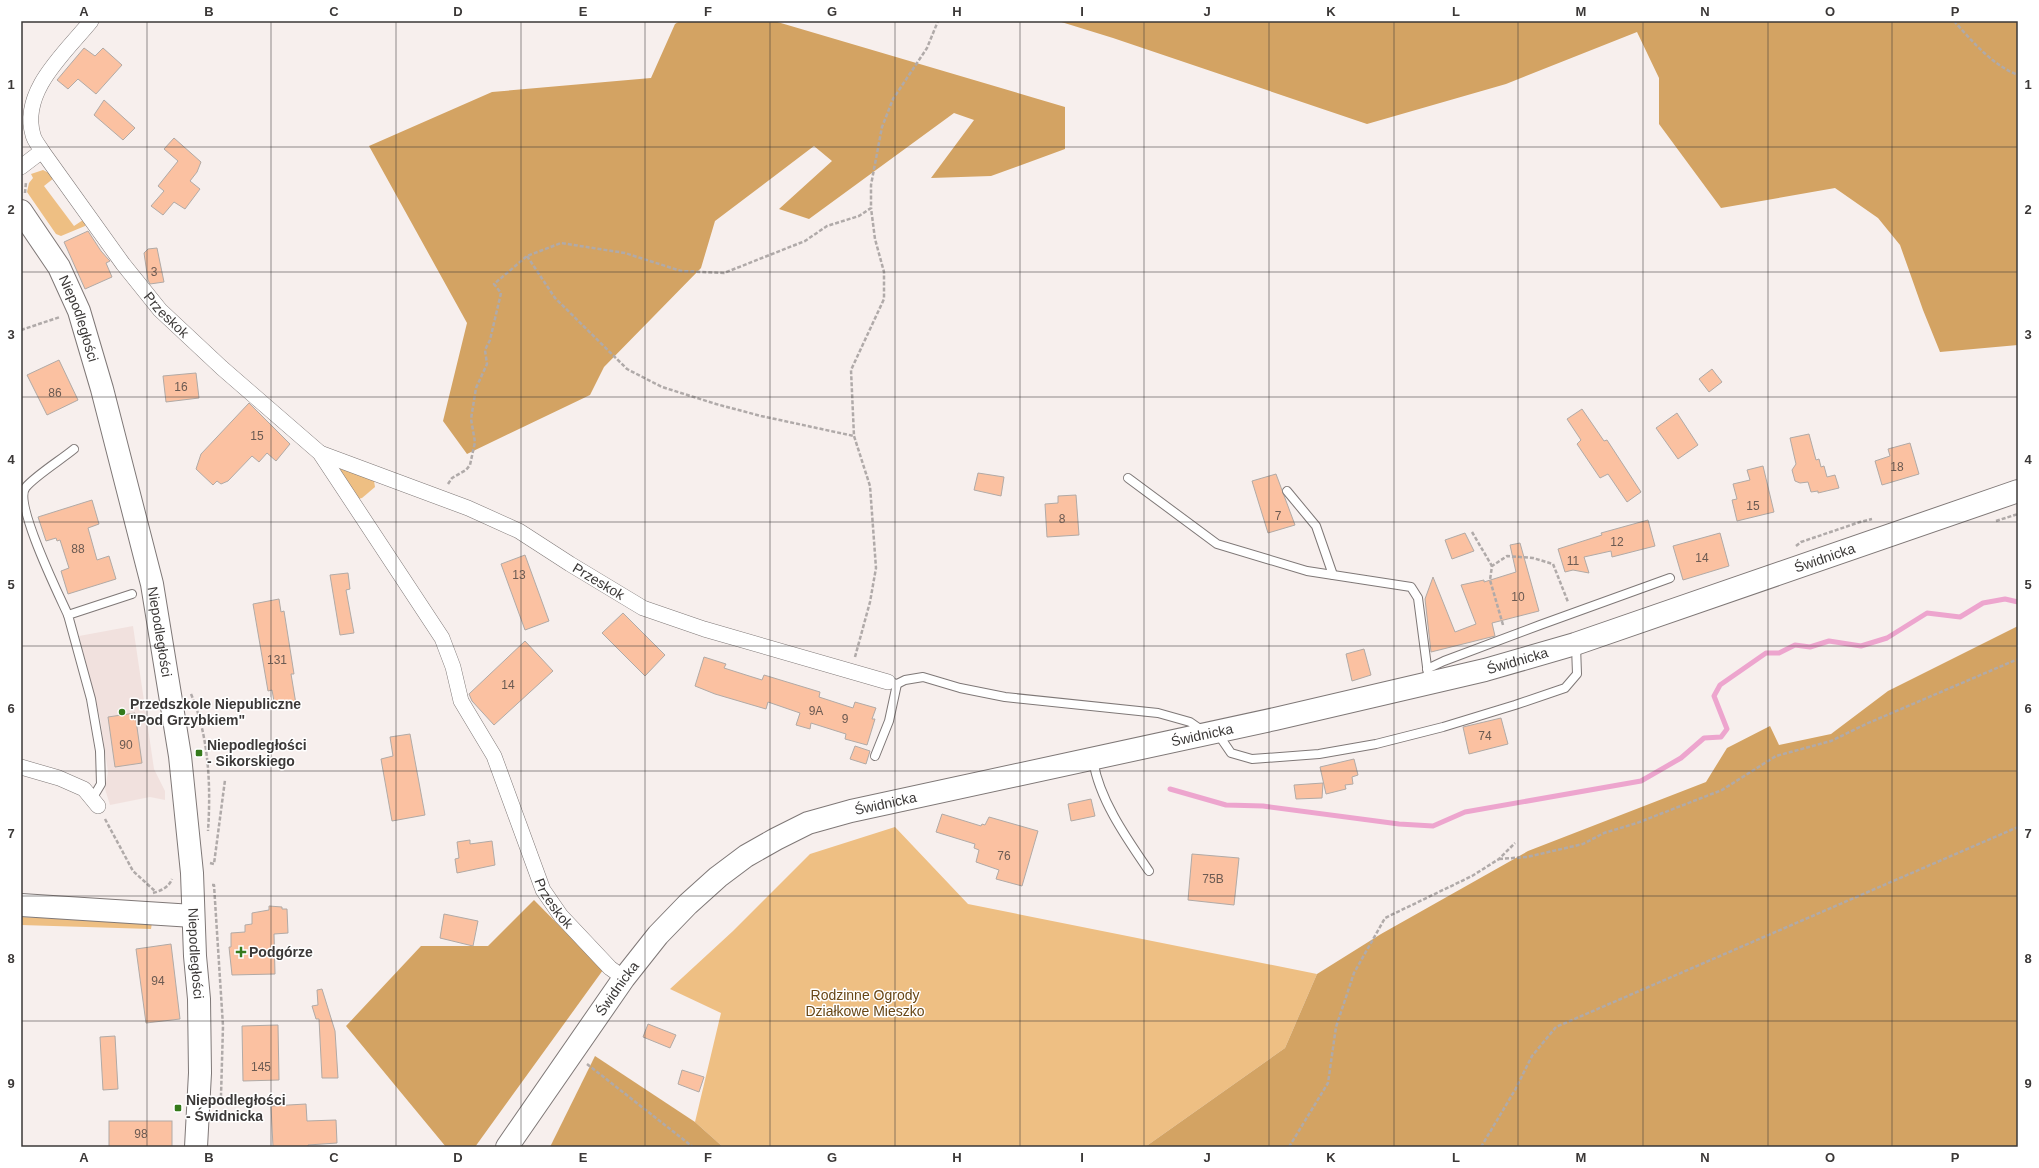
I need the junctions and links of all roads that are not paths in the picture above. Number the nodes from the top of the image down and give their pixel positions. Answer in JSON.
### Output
{"nodes":[{"id":1,"x":91,"y":21,"type":"edge"},
{"id":2,"x":42,"y":151,"type":"junction"},
{"id":3,"x":21,"y":167,"type":"edge"},
{"id":4,"x":21,"y":211,"type":"edge"},
{"id":5,"x":74,"y":449,"type":"dead end"},
{"id":6,"x":320,"y":453,"type":"junction"},
{"id":7,"x":1128,"y":478,"type":"dead end"},
{"id":8,"x":1287,"y":490,"type":"dead end"},
{"id":9,"x":2018,"y":490,"type":"edge"},
{"id":10,"x":1332,"y":575,"type":"junction"},
{"id":11,"x":1670,"y":578,"type":"dead end"},
{"id":12,"x":132,"y":594,"type":"dead end"},
{"id":13,"x":68,"y":615,"type":"junction"},
{"id":14,"x":1576,"y":644,"type":"junction"},
{"id":15,"x":1428,"y":676,"type":"junction"},
{"id":16,"x":893,"y":683,"type":"junction"},
{"id":17,"x":1211,"y":733,"type":"junction"},
{"id":18,"x":875,"y":756,"type":"dead end"},
{"id":19,"x":1093,"y":758,"type":"junction"},
{"id":20,"x":21,"y":767,"type":"edge"},
{"id":21,"x":95,"y":803,"type":"joint"},
{"id":22,"x":1149,"y":871,"type":"dead end"},
{"id":23,"x":21,"y":905,"type":"edge"},
{"id":24,"x":193,"y":916,"type":"junction"},
{"id":25,"x":624,"y":978,"type":"junction"},
{"id":26,"x":196,"y":1147,"type":"edge"},
{"id":27,"x":507,"y":1147,"type":"edge"}],
"edges":[{"from":1,"to":2,"type":"street","name":"Przeskok"},
{"from":2,"to":3,"type":"street"},
{"from":2,"to":6,"type":"street","name":"Przeskok"},
{"from":4,"to":24,"type":"main road","name":"Niepodległości"},
{"from":5,"to":13,"type":"lane"},
{"from":6,"to":16,"type":"street","name":"Przeskok"},
{"from":6,"to":25,"type":"street","name":"Przeskok"},
{"from":7,"to":10,"type":"lane"},
{"from":8,"to":10,"type":"lane"},
{"from":9,"to":14,"type":"main road","name":"Świdnicka"},
{"from":10,"to":15,"type":"lane"},
{"from":11,"to":15,"type":"lane"},
{"from":12,"to":13,"type":"lane"},
{"from":13,"to":21,"type":"lane"},
{"from":14,"to":15,"type":"main road","name":"Świdnicka"},
{"from":14,"to":17,"type":"lane"},
{"from":15,"to":17,"type":"main road","name":"Świdnicka"},
{"from":16,"to":17,"type":"lane"},
{"from":16,"to":18,"type":"lane"},
{"from":17,"to":19,"type":"main road","name":"Świdnicka"},
{"from":19,"to":22,"type":"lane"},
{"from":19,"to":25,"type":"main road","name":"Świdnicka"},
{"from":20,"to":21,"type":"street"},
{"from":23,"to":24,"type":"main road"},
{"from":24,"to":26,"type":"main road","name":"Niepodległości"},
{"from":25,"to":27,"type":"main road","name":"Świdnicka"}]}
